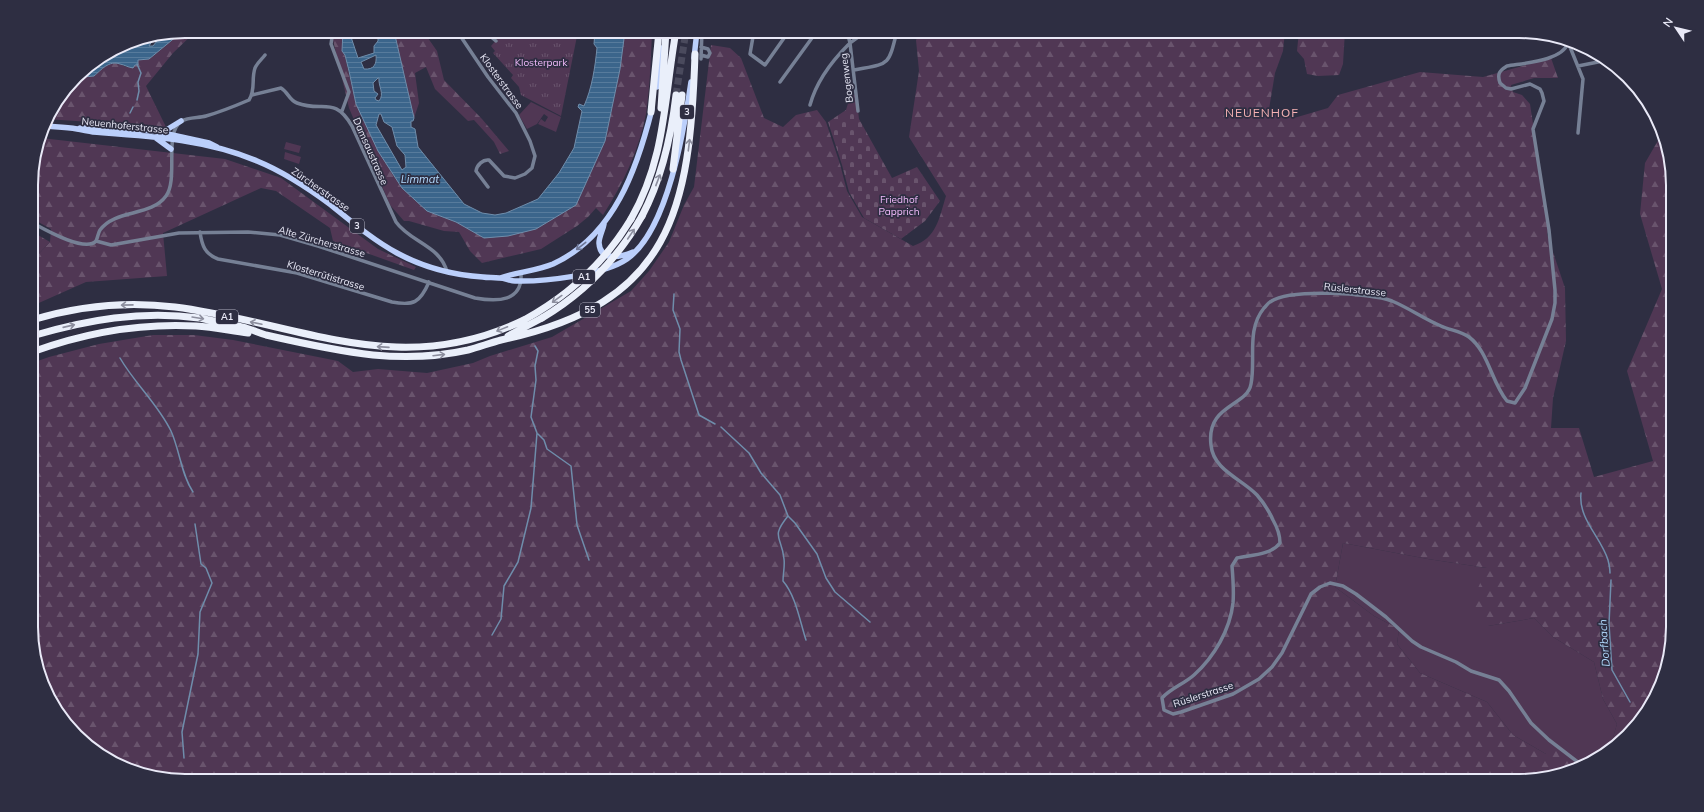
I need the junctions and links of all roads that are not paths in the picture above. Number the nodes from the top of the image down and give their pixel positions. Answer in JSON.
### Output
{"nodes":[{"id":1,"x":332,"y":38,"type":"edge"},
{"id":2,"x":463,"y":38,"type":"edge"},
{"id":3,"x":493,"y":38,"type":"edge"},
{"id":4,"x":658,"y":38,"type":"edge"},
{"id":5,"x":664,"y":38,"type":"edge"},
{"id":6,"x":665,"y":38,"type":"edge"},
{"id":7,"x":675,"y":38,"type":"edge"},
{"id":8,"x":698,"y":38,"type":"edge"},
{"id":9,"x":702,"y":38,"type":"edge"},
{"id":10,"x":753,"y":38,"type":"edge"},
{"id":11,"x":784,"y":38,"type":"edge"},
{"id":12,"x":812,"y":38,"type":"edge"},
{"id":13,"x":849,"y":38,"type":"edge"},
{"id":14,"x":858,"y":38,"type":"edge"},
{"id":15,"x":895,"y":38,"type":"edge"},
{"id":16,"x":496,"y":40,"type":"dead end"},
{"id":17,"x":850,"y":43,"type":"junction"},
{"id":18,"x":701,"y":46,"type":"junction"},
{"id":19,"x":1567,"y":46,"type":"edge"},
{"id":20,"x":1570,"y":47,"type":"edge"},
{"id":21,"x":265,"y":55,"type":"dead end"},
{"id":22,"x":699,"y":56,"type":"junction"},
{"id":23,"x":1599,"y":62,"type":"edge"},
{"id":24,"x":1578,"y":66,"type":"junction"},
{"id":25,"x":854,"y":70,"type":"junction"},
{"id":26,"x":780,"y":82,"type":"dead end"},
{"id":27,"x":252,"y":95,"type":"junction"},
{"id":28,"x":810,"y":105,"type":"dead end"},
{"id":29,"x":342,"y":111,"type":"junction"},
{"id":30,"x":858,"y":111,"type":"dead end"},
{"id":31,"x":651,"y":112,"type":"junction"},
{"id":32,"x":181,"y":121,"type":"junction"},
{"id":33,"x":50,"y":126,"type":"edge"},
{"id":34,"x":76,"y":128,"type":"junction"},
{"id":35,"x":163,"y":132,"type":"junction"},
{"id":36,"x":1578,"y":133,"type":"dead end"},
{"id":37,"x":154,"y":136,"type":"junction"},
{"id":38,"x":174,"y":137,"type":"junction"},
{"id":39,"x":171,"y":149,"type":"junction"},
{"id":40,"x":657,"y":158,"type":"junction"},
{"id":41,"x":673,"y":169,"type":"junction"},
{"id":42,"x":488,"y":186,"type":"dead end"},
{"id":43,"x":605,"y":222,"type":"junction"},
{"id":44,"x":38,"y":226,"type":"edge"},
{"id":45,"x":200,"y":232,"type":"junction"},
{"id":46,"x":96,"y":241,"type":"junction"},
{"id":47,"x":635,"y":252,"type":"junction"},
{"id":48,"x":447,"y":272,"type":"junction"},
{"id":49,"x":521,"y":273,"type":"junction"},
{"id":50,"x":499,"y":278,"type":"junction"},
{"id":51,"x":522,"y":281,"type":"junction"},
{"id":52,"x":428,"y":282,"type":"junction"},
{"id":53,"x":38,"y":318,"type":"edge"},
{"id":54,"x":38,"y":334,"type":"edge"},
{"id":55,"x":264,"y":334,"type":"junction"},
{"id":56,"x":497,"y":341,"type":"junction"},
{"id":57,"x":38,"y":350,"type":"edge"},
{"id":58,"x":1578,"y":762,"type":"edge"}],
"edges":[{"from":1,"to":29,"type":"street"},
{"from":2,"to":42,"type":"street","name":"Klosterstrasse"},
{"from":3,"to":16,"type":"street"},
{"from":4,"to":31,"type":"highway"},
{"from":5,"to":31,"type":"main road","number":"3"},
{"from":6,"to":40,"type":"highway"},
{"from":7,"to":40,"type":"highway","number":"A1"},
{"from":8,"to":22,"type":"main road","number":"3"},
{"from":9,"to":18,"type":"street"},
{"from":10,"to":11,"type":"street"},
{"from":12,"to":26,"type":"street"},
{"from":13,"to":17,"type":"street","name":"Bogenweg"},
{"from":14,"to":17,"type":"street"},
{"from":15,"to":25,"type":"street"},
{"from":17,"to":25,"type":"street","name":"Bogenweg"},
{"from":17,"to":28,"type":"street"},
{"from":18,"to":22,"type":"street"},
{"from":18,"to":22,"type":"street"},
{"from":19,"to":58,"type":"street","name":"Rüslerstrasse"},
{"from":20,"to":24,"type":"street"},
{"from":21,"to":27,"type":"street"},
{"from":22,"to":41,"type":"main road","number":"3"},
{"from":56,"to":22,"type":"highway","number":"55","one_way":true},
{"from":23,"to":24,"type":"street"},
{"from":24,"to":36,"type":"street"},
{"from":25,"to":30,"type":"street","name":"Bogenweg"},
{"from":27,"to":29,"type":"street","name":"Damsaustrasse"},
{"from":27,"to":32,"type":"street"},
{"from":29,"to":48,"type":"street","name":"Damsaustrasse"},
{"from":31,"to":43,"type":"main road","number":"3"},
{"from":32,"to":35,"type":"main road"},
{"from":32,"to":38,"type":"street"},
{"from":33,"to":34,"type":"main road","name":"Neuenhoferstrasse","number":"3"},
{"from":34,"to":35,"type":"main road","name":"Neuenhoferstrasse","number":"3"},
{"from":34,"to":37,"type":"main road","name":"Neuenhoferstrasse","number":"3"},
{"from":35,"to":38,"type":"main road","name":"Neuenhoferstrasse","number":"3"},
{"from":37,"to":38,"type":"main road","name":"Neuenhoferstrasse","number":"3"},
{"from":37,"to":39,"type":"main road"},
{"from":38,"to":39,"type":"street"},
{"from":38,"to":48,"type":"main road","name":"Zürcherstrasse","number":"3"},
{"from":39,"to":46,"type":"street"},
{"from":40,"to":53,"type":"highway","number":"A1","one_way":true,"bridge":true},
{"from":41,"to":47,"type":"main road","number":"3"},
{"from":56,"to":41,"type":"highway","number":"A1","one_way":true,"bridge":true},
{"from":43,"to":47,"type":"main road"},
{"from":43,"to":49,"type":"main road","number":"3","one_way":true},
{"from":44,"to":46,"type":"street"},
{"from":45,"to":46,"type":"street","name":"Alte Zürcherstrasse"},
{"from":45,"to":52,"type":"street","name":"Alte Zürcherstrasse"},
{"from":45,"to":52,"type":"street","name":"Klosterrütistrasse"},
{"from":47,"to":51,"type":"main road","number":"3"},
{"from":48,"to":50,"type":"main road","name":"Zürcherstrasse","number":"3"},
{"from":49,"to":50,"type":"main road","number":"3"},
{"from":49,"to":51,"type":"street"},
{"from":50,"to":51,"type":"main road","number":"3"},
{"from":51,"to":52,"type":"street","name":"Alte Zürcherstrasse"},
{"from":54,"to":55,"type":"highway","number":"A1","one_way":true},
{"from":55,"to":56,"type":"highway","number":"A1","one_way":true},
{"from":55,"to":57,"type":"highway","number":"A1"}]}
